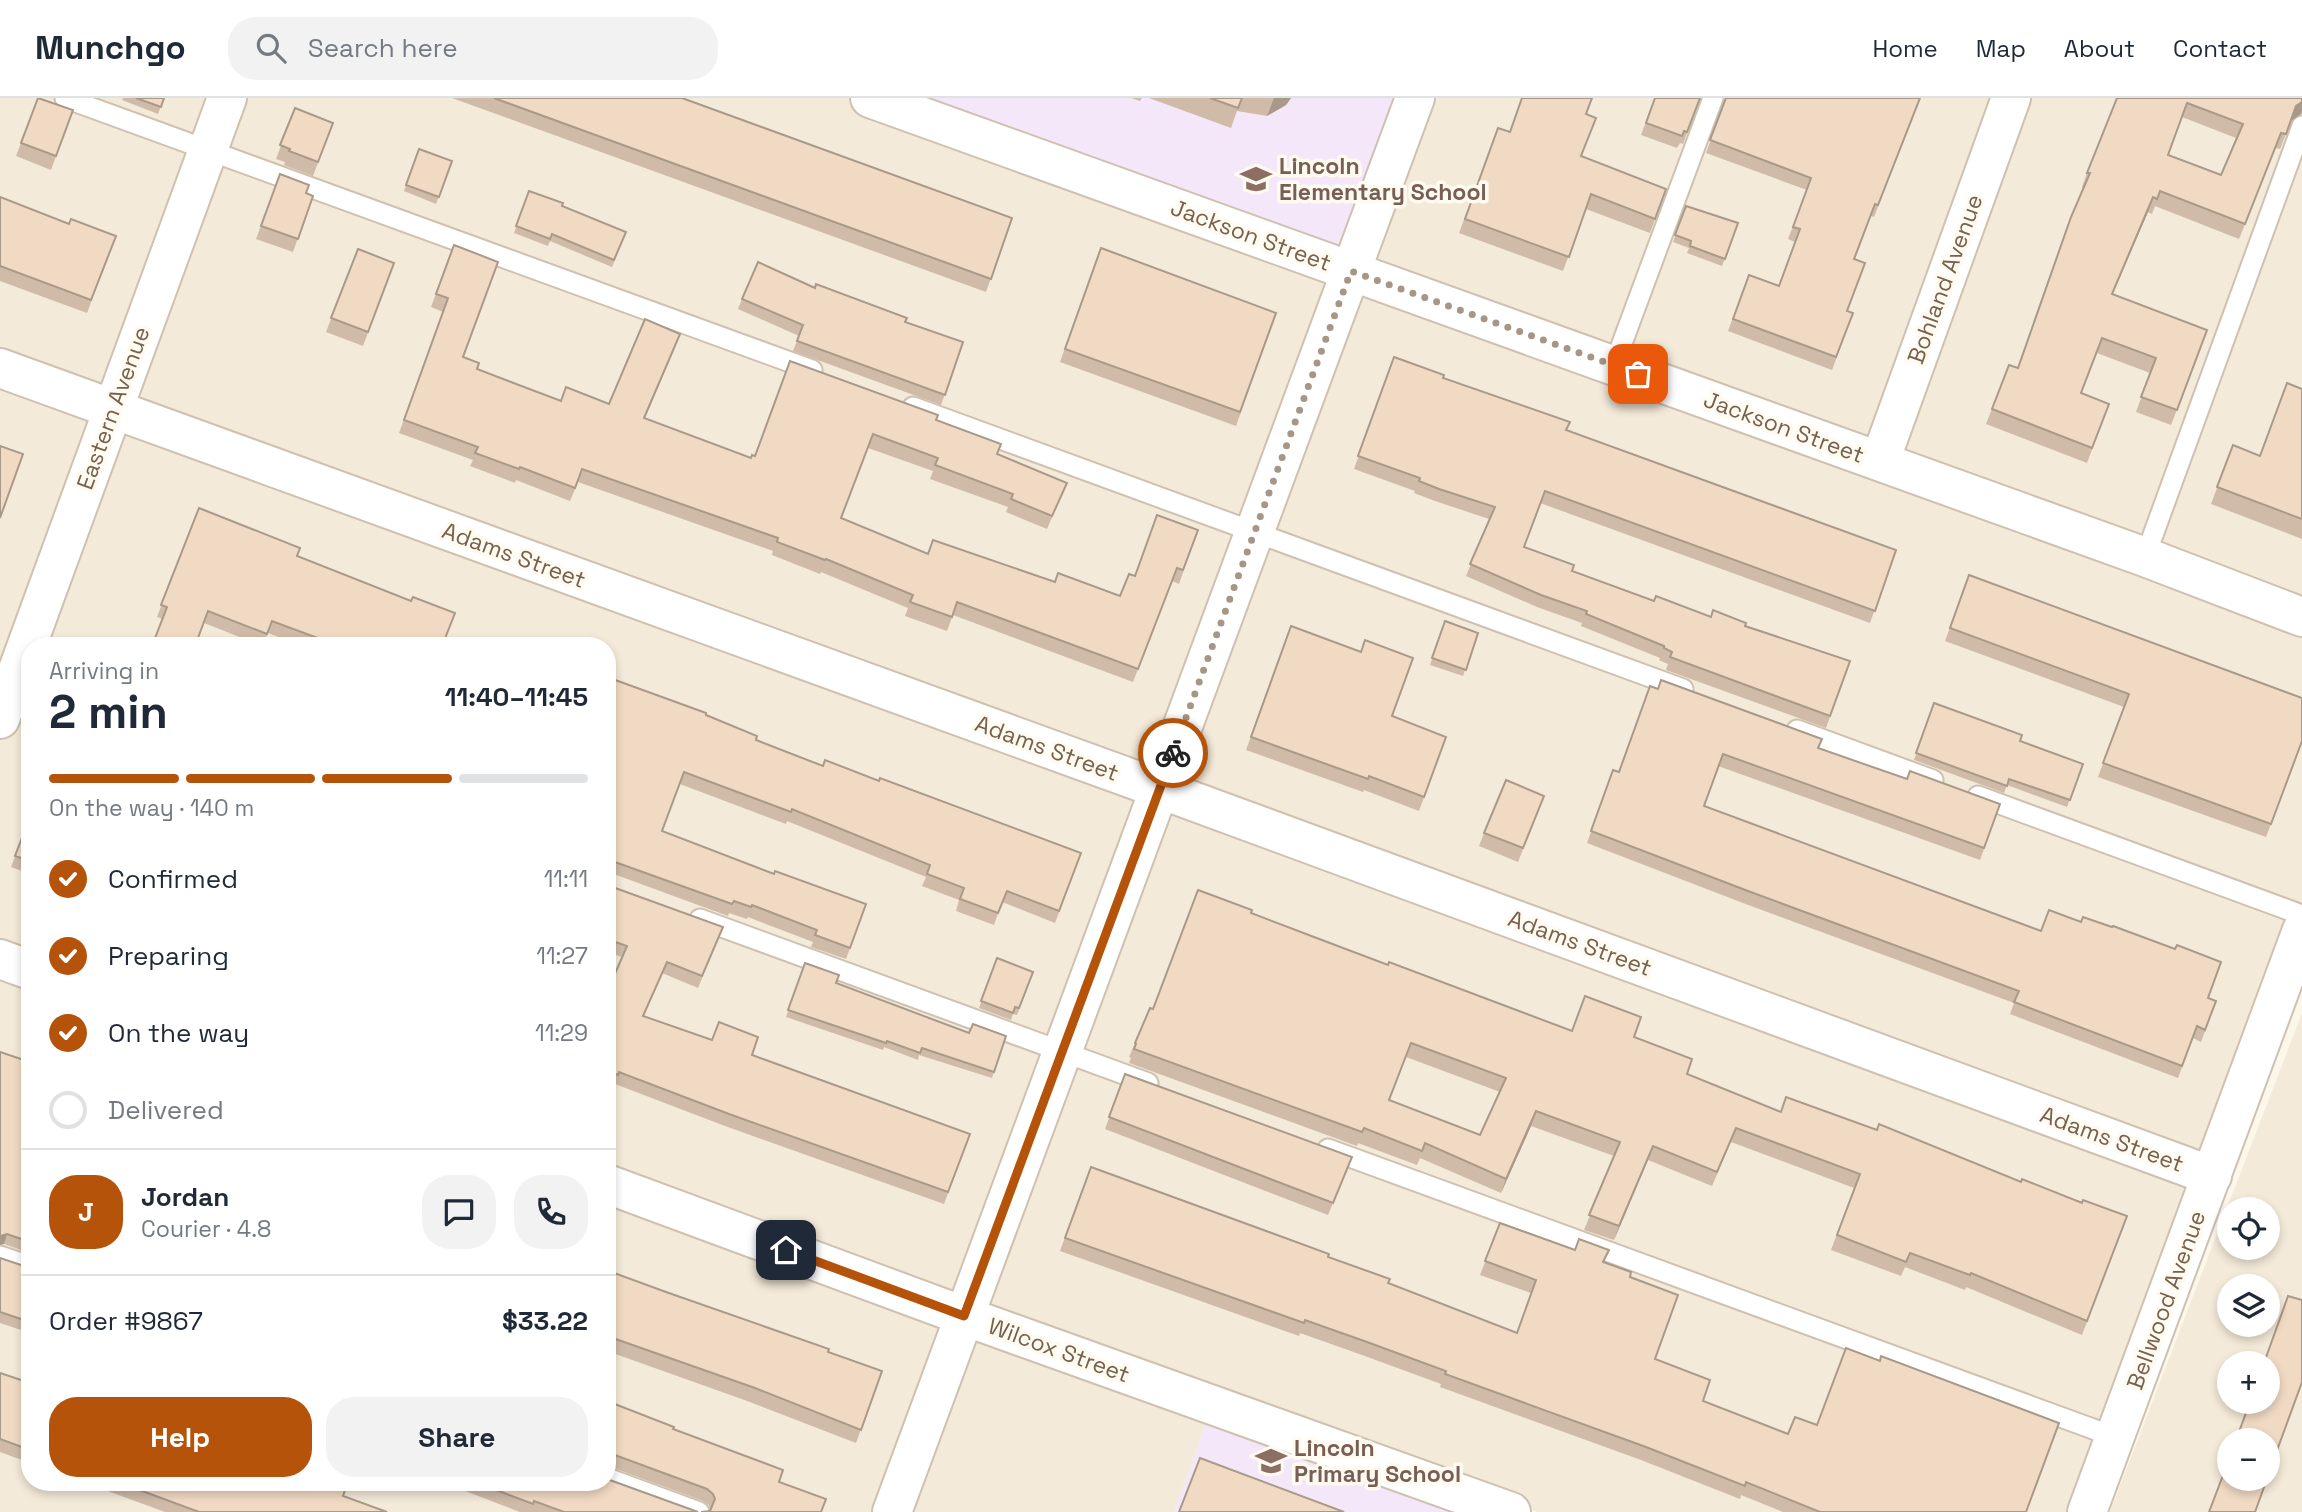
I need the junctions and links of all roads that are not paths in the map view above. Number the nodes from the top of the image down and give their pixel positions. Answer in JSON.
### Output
{"nodes":[{"id":1,"x":65,"y":98,"type":"edge"},
{"id":2,"x":227,"y":98,"type":"edge"},
{"id":3,"x":870,"y":98,"type":"edge"},
{"id":4,"x":1415,"y":98,"type":"edge"},
{"id":5,"x":1713,"y":98,"type":"edge"},
{"id":6,"x":2011,"y":98,"type":"edge"},
{"id":7,"x":2302,"y":125,"type":"edge"},
{"id":8,"x":208,"y":150,"type":"junction"},
{"id":9,"x":1351,"y":271,"type":"junction"},
{"id":10,"x":1614,"y":365,"type":"junction"},
{"id":11,"x":0,"y":368,"type":"edge"},
{"id":12,"x":836,"y":379,"type":"edge"},
{"id":13,"x":901,"y":402,"type":"edge"},
{"id":14,"x":113,"y":409,"type":"junction"},
{"id":15,"x":1880,"y":461,"type":"junction"},
{"id":16,"x":1255,"y":531,"type":"junction"},
{"id":17,"x":2145,"y":557,"type":"junction"},
{"id":18,"x":2302,"y":617,"type":"edge"},
{"id":19,"x":28,"y":637,"type":"edge"},
{"id":20,"x":16,"y":668,"type":"edge"},
{"id":21,"x":1700,"y":695,"type":"edge"},
{"id":22,"x":0,"y":719,"type":"edge"},
{"id":23,"x":1778,"y":723,"type":"edge"},
{"id":24,"x":1160,"y":789,"type":"junction"},
{"id":25,"x":685,"y":914,"type":"edge"},
{"id":26,"x":2302,"y":915,"type":"edge"},
{"id":27,"x":2302,"y":930,"type":"edge"},
{"id":28,"x":0,"y":958,"type":"edge"},
{"id":29,"x":21,"y":966,"type":"edge"},
{"id":30,"x":1062,"y":1052,"type":"junction"},
{"id":31,"x":1166,"y":1090,"type":"edge"},
{"id":32,"x":1309,"y":1142,"type":"edge"},
{"id":33,"x":2211,"y":1176,"type":"junction"},
{"id":34,"x":616,"y":1187,"type":"edge"},
{"id":35,"x":0,"y":1256,"type":"edge"},
{"id":36,"x":21,"y":1263,"type":"edge"},
{"id":37,"x":964,"y":1316,"type":"junction"},
{"id":38,"x":2115,"y":1437,"type":"junction"},
{"id":39,"x":616,"y":1481,"type":"edge"},
{"id":40,"x":699,"y":1512,"type":"edge"},
{"id":41,"x":892,"y":1512,"type":"edge"},
{"id":42,"x":1511,"y":1512,"type":"edge"},
{"id":43,"x":2087,"y":1512,"type":"edge"}],
"edges":[{"from":1,"to":8,"type":"lane"},
{"from":2,"to":8,"type":"street","name":"Eastern Avenue"},
{"from":3,"to":9,"type":"street","name":"Jackson Street"},
{"from":4,"to":9,"type":"street"},
{"from":5,"to":10,"type":"lane"},
{"from":6,"to":15,"type":"street","name":"Bohland Avenue"},
{"from":7,"to":17,"type":"lane"},
{"from":8,"to":12,"type":"lane"},
{"from":8,"to":14,"type":"street","name":"Eastern Avenue"},
{"from":9,"to":10,"type":"street","name":"Jackson Street"},
{"from":9,"to":16,"type":"street"},
{"from":10,"to":15,"type":"street","name":"Jackson Street"},
{"from":11,"to":14,"type":"street","name":"Adams Street"},
{"from":13,"to":16,"type":"lane"},
{"from":14,"to":19,"type":"street","name":"Eastern Avenue"},
{"from":14,"to":24,"type":"street","name":"Adams Street"},
{"from":15,"to":17,"type":"street","name":"Jackson Street"},
{"from":16,"to":21,"type":"lane"},
{"from":16,"to":24,"type":"street"},
{"from":17,"to":18,"type":"street","name":"Jackson Street"},
{"from":20,"to":22,"type":"street","name":"Eastern Avenue"},
{"from":23,"to":26,"type":"lane"},
{"from":24,"to":30,"type":"street"},
{"from":24,"to":33,"type":"street","name":"Adams Street"},
{"from":25,"to":30,"type":"lane"},
{"from":27,"to":33,"type":"street","name":"Bellwood Avenue"},
{"from":28,"to":29,"type":"street"},
{"from":30,"to":31,"type":"lane"},
{"from":30,"to":37,"type":"street"},
{"from":32,"to":38,"type":"lane"},
{"from":33,"to":38,"type":"street","name":"Bellwood Avenue"},
{"from":34,"to":37,"type":"street","name":"Wilcox Street"},
{"from":35,"to":36,"type":"lane"},
{"from":37,"to":41,"type":"street"},
{"from":37,"to":42,"type":"street","name":"Wilcox Street"},
{"from":38,"to":43,"type":"street","name":"Bellwood Avenue"},
{"from":39,"to":40,"type":"lane"}]}
